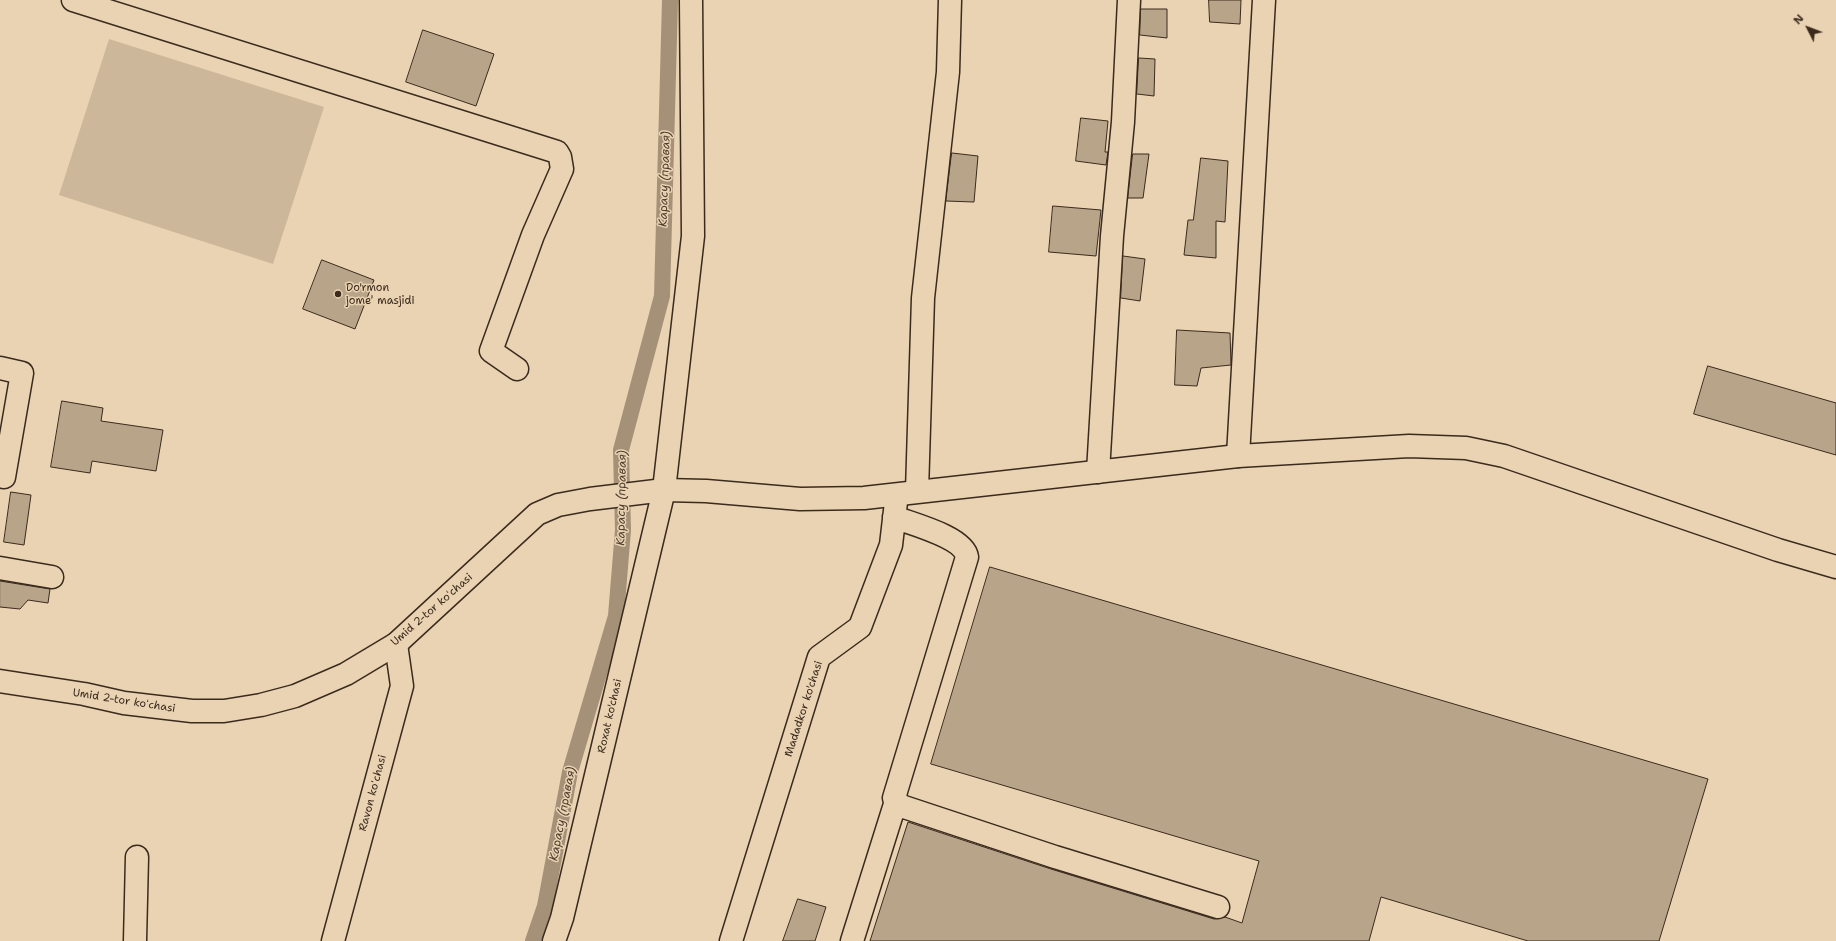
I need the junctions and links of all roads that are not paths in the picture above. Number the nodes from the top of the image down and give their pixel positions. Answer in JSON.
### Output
{"nodes":[{"id":1,"x":73,"y":0,"type":"edge"},
{"id":2,"x":691,"y":0,"type":"edge"},
{"id":3,"x":950,"y":0,"type":"edge"},
{"id":4,"x":1130,"y":0,"type":"edge"},
{"id":5,"x":1264,"y":0,"type":"edge"},
{"id":6,"x":0,"y":368,"type":"edge"},
{"id":7,"x":517,"y":370,"type":"dead end"},
{"id":8,"x":1238,"y":456,"type":"junction"},
{"id":9,"x":1098,"y":472,"type":"junction"},
{"id":10,"x":0,"y":476,"type":"edge"},
{"id":11,"x":659,"y":490,"type":"junction"},
{"id":12,"x":907,"y":493,"type":"junction"},
{"id":13,"x":894,"y":517,"type":"junction"},
{"id":14,"x":1836,"y":567,"type":"edge"},
{"id":15,"x":0,"y":568,"type":"edge"},
{"id":16,"x":52,"y":577,"type":"dead end"},
{"id":17,"x":396,"y":644,"type":"junction"},
{"id":18,"x":0,"y":681,"type":"edge"},
{"id":19,"x":896,"y":801,"type":"junction"},
{"id":20,"x":137,"y":857,"type":"dead end"},
{"id":21,"x":1218,"y":907,"type":"dead end"},
{"id":22,"x":135,"y":941,"type":"edge"},
{"id":23,"x":333,"y":941,"type":"edge"},
{"id":24,"x":554,"y":941,"type":"edge"},
{"id":25,"x":731,"y":941,"type":"edge"},
{"id":26,"x":852,"y":941,"type":"edge"}],
"edges":[{"from":1,"to":7,"type":"street"},
{"from":2,"to":11,"type":"street","name":"Roxat ko'chasi"},
{"from":3,"to":12,"type":"street","name":"Madadkor ko'chasi"},
{"from":4,"to":9,"type":"street"},
{"from":5,"to":8,"type":"street"},
{"from":6,"to":10,"type":"street"},
{"from":8,"to":9,"type":"street","name":"Umid 2-tor koʻchasi"},
{"from":8,"to":14,"type":"street","name":"Umid 2-tor koʻchasi"},
{"from":9,"to":12,"type":"street","name":"Umid 2-tor koʻchasi"},
{"from":11,"to":12,"type":"street","name":"Umid 2-tor koʻchasi"},
{"from":11,"to":17,"type":"street","name":"Umid 2-tor koʻchasi"},
{"from":11,"to":24,"type":"street","name":"Roxat ko'chasi"},
{"from":12,"to":13,"type":"street","name":"Madadkor ko'chasi"},
{"from":13,"to":19,"type":"street"},
{"from":13,"to":25,"type":"street","name":"Madadkor ko'chasi"},
{"from":15,"to":16,"type":"street"},
{"from":17,"to":18,"type":"street","name":"Umid 2-tor koʻchasi"},
{"from":17,"to":23,"type":"street","name":"Ravon koʻchasi"},
{"from":19,"to":21,"type":"street"},
{"from":19,"to":26,"type":"street"},
{"from":20,"to":22,"type":"street"}]}
